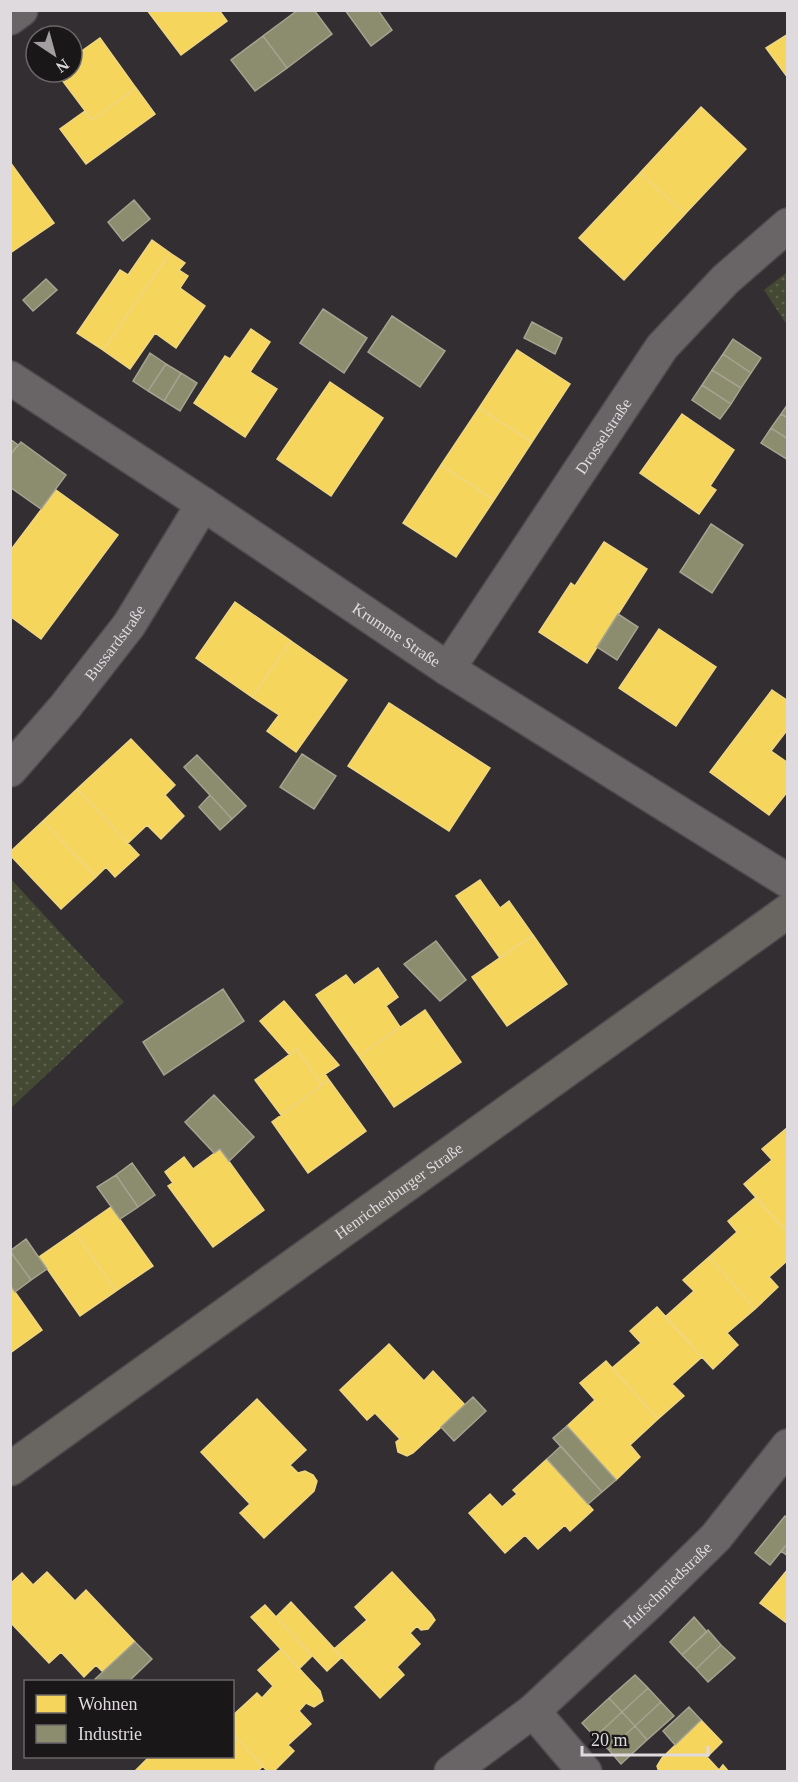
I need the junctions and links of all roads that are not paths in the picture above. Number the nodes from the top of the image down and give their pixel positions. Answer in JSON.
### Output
{"nodes":[{"id":1,"x":21,"y":10,"type":"edge"},
{"id":2,"x":10,"y":18,"type":"edge"},
{"id":3,"x":788,"y":225,"type":"edge"},
{"id":4,"x":10,"y":378,"type":"edge"},
{"id":5,"x":203,"y":504,"type":"junction"},
{"id":6,"x":447,"y":669,"type":"junction"},
{"id":7,"x":10,"y":770,"type":"edge"},
{"id":8,"x":788,"y":881,"type":"edge"},
{"id":9,"x":788,"y":911,"type":"edge"},
{"id":10,"x":788,"y":1446,"type":"edge"},
{"id":11,"x":10,"y":1469,"type":"edge"},
{"id":12,"x":533,"y":1711,"type":"junction"},
{"id":13,"x":451,"y":1772,"type":"edge"},
{"id":14,"x":585,"y":1772,"type":"edge"}],
"edges":[{"from":1,"to":2,"type":"street"},
{"from":3,"to":6,"type":"street","name":"Drosselstraße"},
{"from":4,"to":5,"type":"street","name":"Krumme Straße"},
{"from":5,"to":6,"type":"street","name":"Krumme Straße"},
{"from":5,"to":7,"type":"street","name":"Bussardstraße"},
{"from":6,"to":8,"type":"street","name":"Krumme Straße"},
{"from":9,"to":11,"type":"main road","name":"Henrichenburger Straße"},
{"from":10,"to":12,"type":"street","name":"Hufschmiedstraße"},
{"from":12,"to":13,"type":"street","name":"Hufschmiedstraße"},
{"from":12,"to":14,"type":"street"}]}
